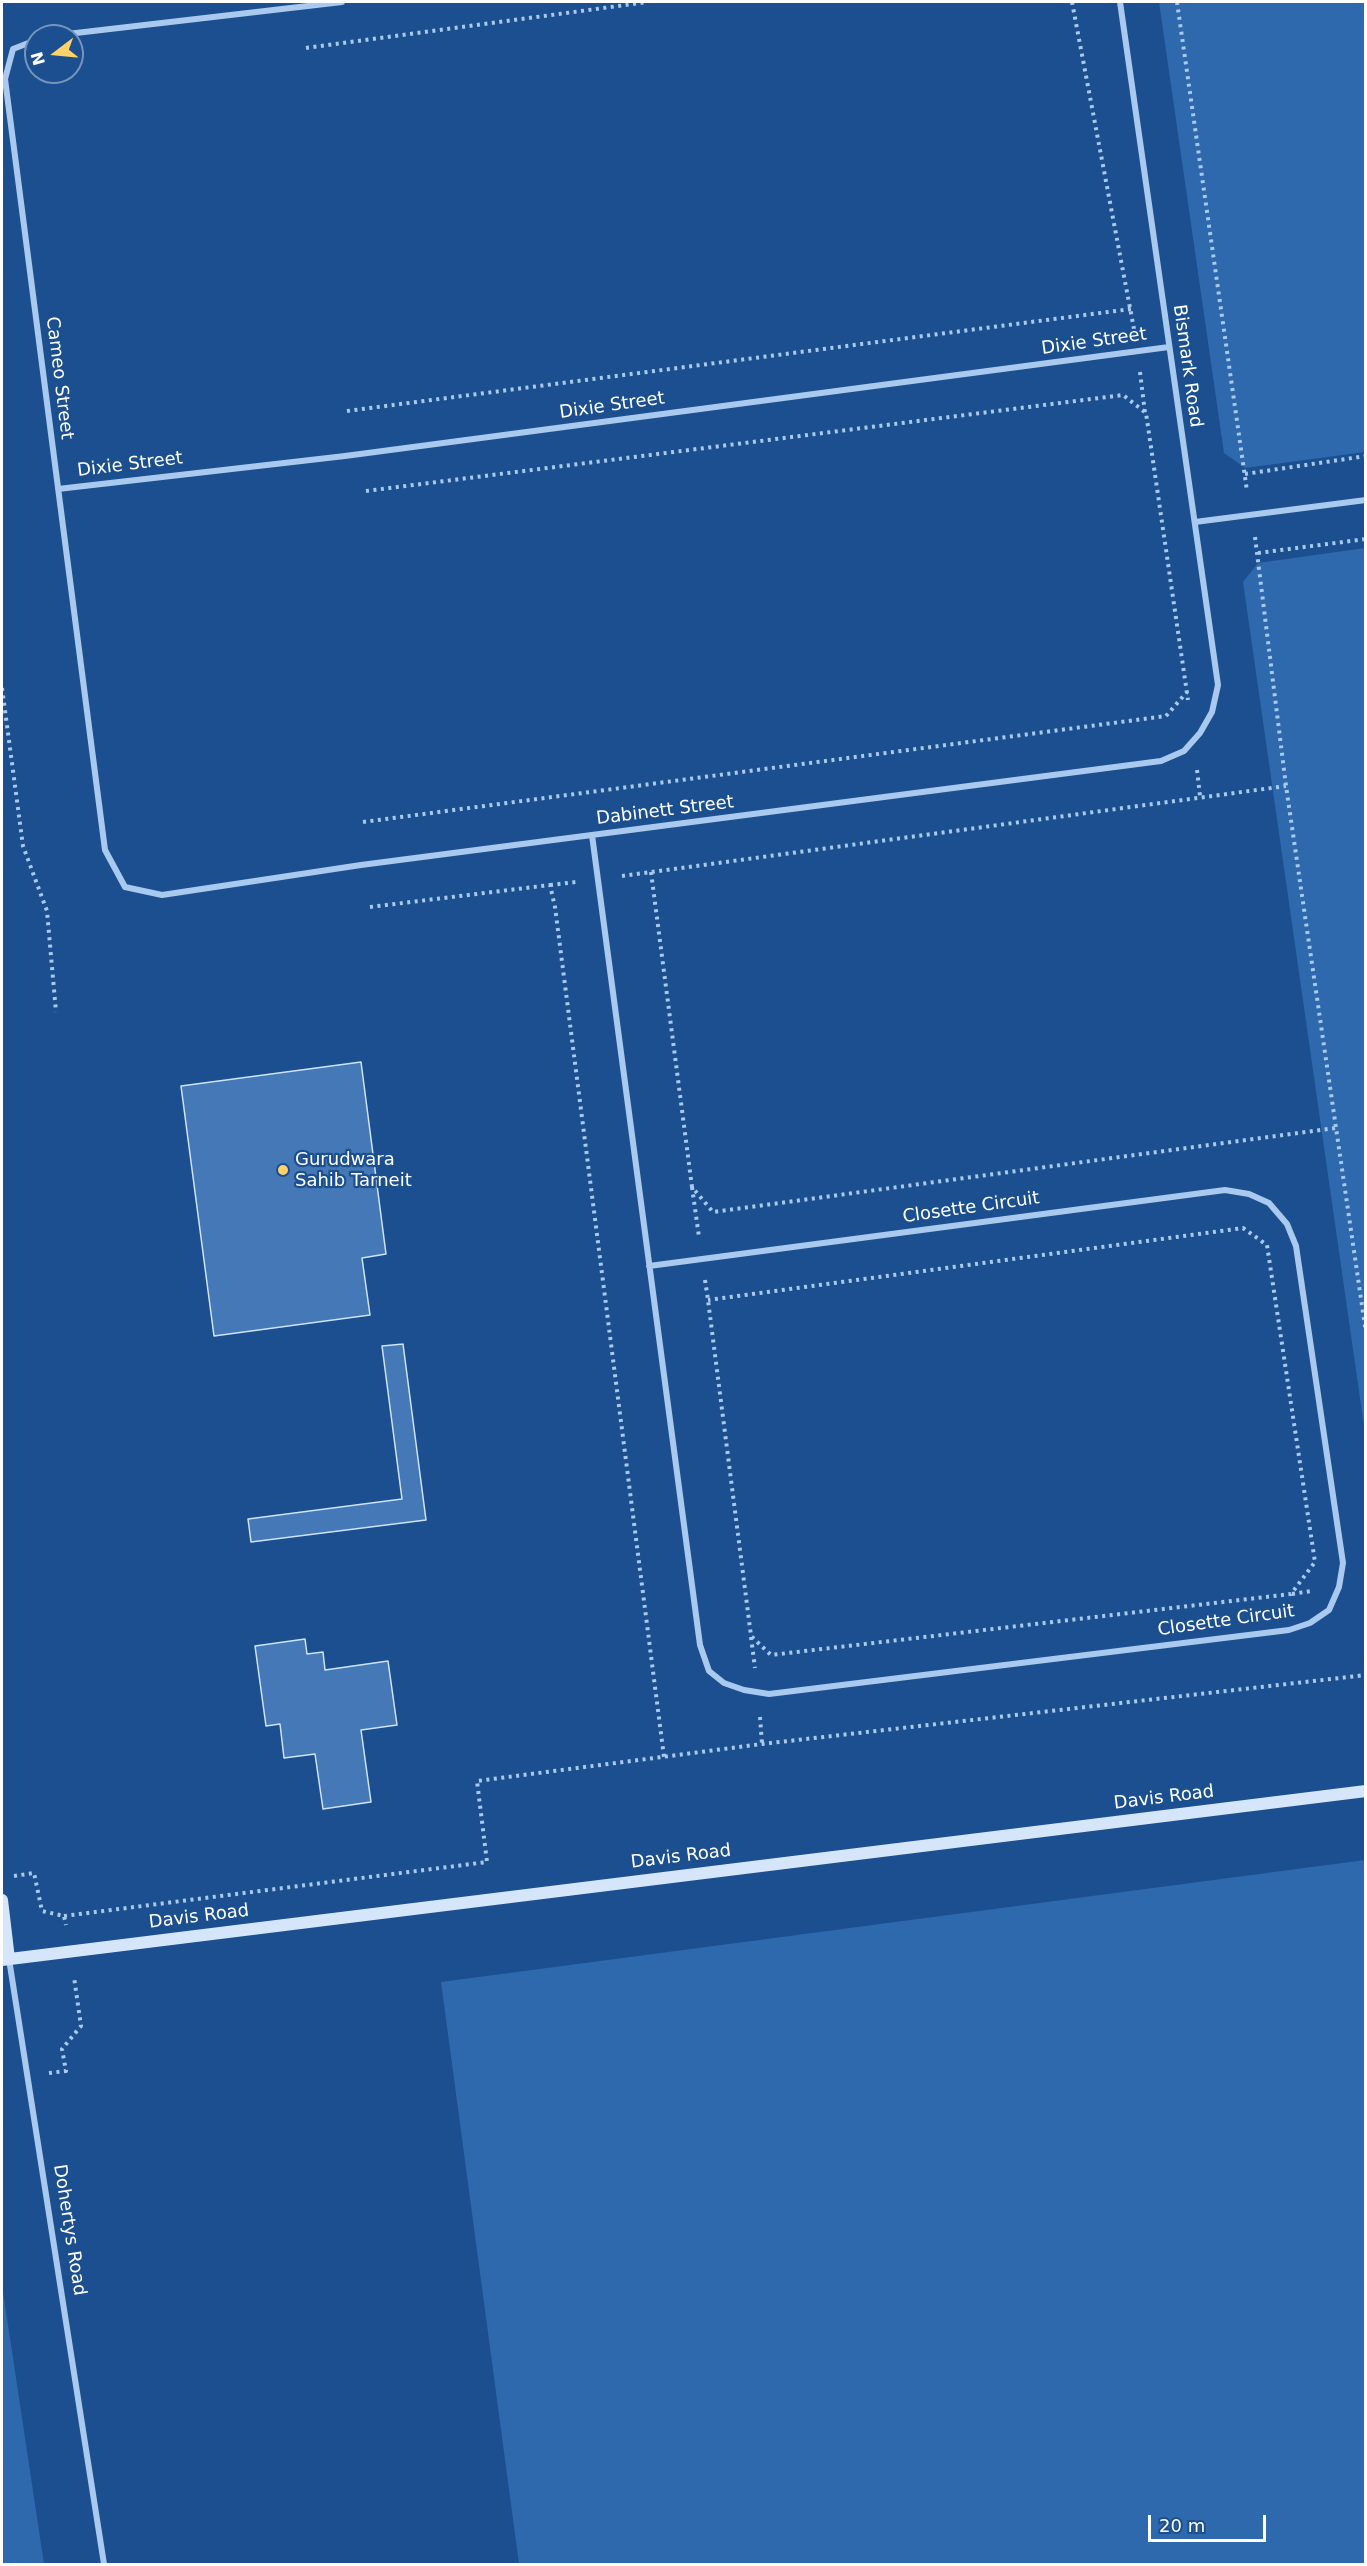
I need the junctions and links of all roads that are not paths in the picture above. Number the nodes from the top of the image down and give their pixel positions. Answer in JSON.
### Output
{"nodes":[{"id":1,"x":342,"y":2,"type":"edge"},
{"id":2,"x":1120,"y":2,"type":"edge"},
{"id":3,"x":84,"y":32,"type":"edge"},
{"id":4,"x":24,"y":45,"type":"edge"},
{"id":5,"x":1169,"y":347,"type":"junction"},
{"id":6,"x":58,"y":489,"type":"junction"},
{"id":7,"x":1365,"y":500,"type":"edge"},
{"id":8,"x":1195,"y":522,"type":"junction"},
{"id":9,"x":1200,"y":733,"type":"joint"},
{"id":10,"x":592,"y":835,"type":"junction"},
{"id":11,"x":125,"y":886,"type":"joint"},
{"id":12,"x":649,"y":1266,"type":"junction"},
{"id":13,"x":1365,"y":1791,"type":"edge"},
{"id":14,"x":2,"y":1900,"type":"edge"},
{"id":15,"x":5,"y":1959,"type":"edge"},
{"id":16,"x":104,"y":2565,"type":"edge"}],
"edges":[{"from":1,"to":3,"type":"street"},
{"from":2,"to":5,"type":"street","name":"Bismark Road"},
{"from":4,"to":6,"type":"street","name":"Cameo Street"},
{"from":5,"to":6,"type":"street","name":"Dixie Street"},
{"from":5,"to":8,"type":"street","name":"Bismark Road"},
{"from":6,"to":11,"type":"street","name":"Cameo Street"},
{"from":7,"to":8,"type":"street"},
{"from":8,"to":9,"type":"street","name":"Bismark Road"},
{"from":9,"to":10,"type":"street","name":"Dabinett Street"},
{"from":10,"to":11,"type":"street","name":"Dabinett Street"},
{"from":10,"to":12,"type":"street","name":"Closette Circuit"},
{"from":12,"to":12,"type":"street","name":"Closette Circuit"},
{"from":13,"to":15,"type":"street","name":"Davis Road"},
{"from":14,"to":15,"type":"street","name":"Dohertys Road"},
{"from":15,"to":16,"type":"street","name":"Dohertys Road"}]}
